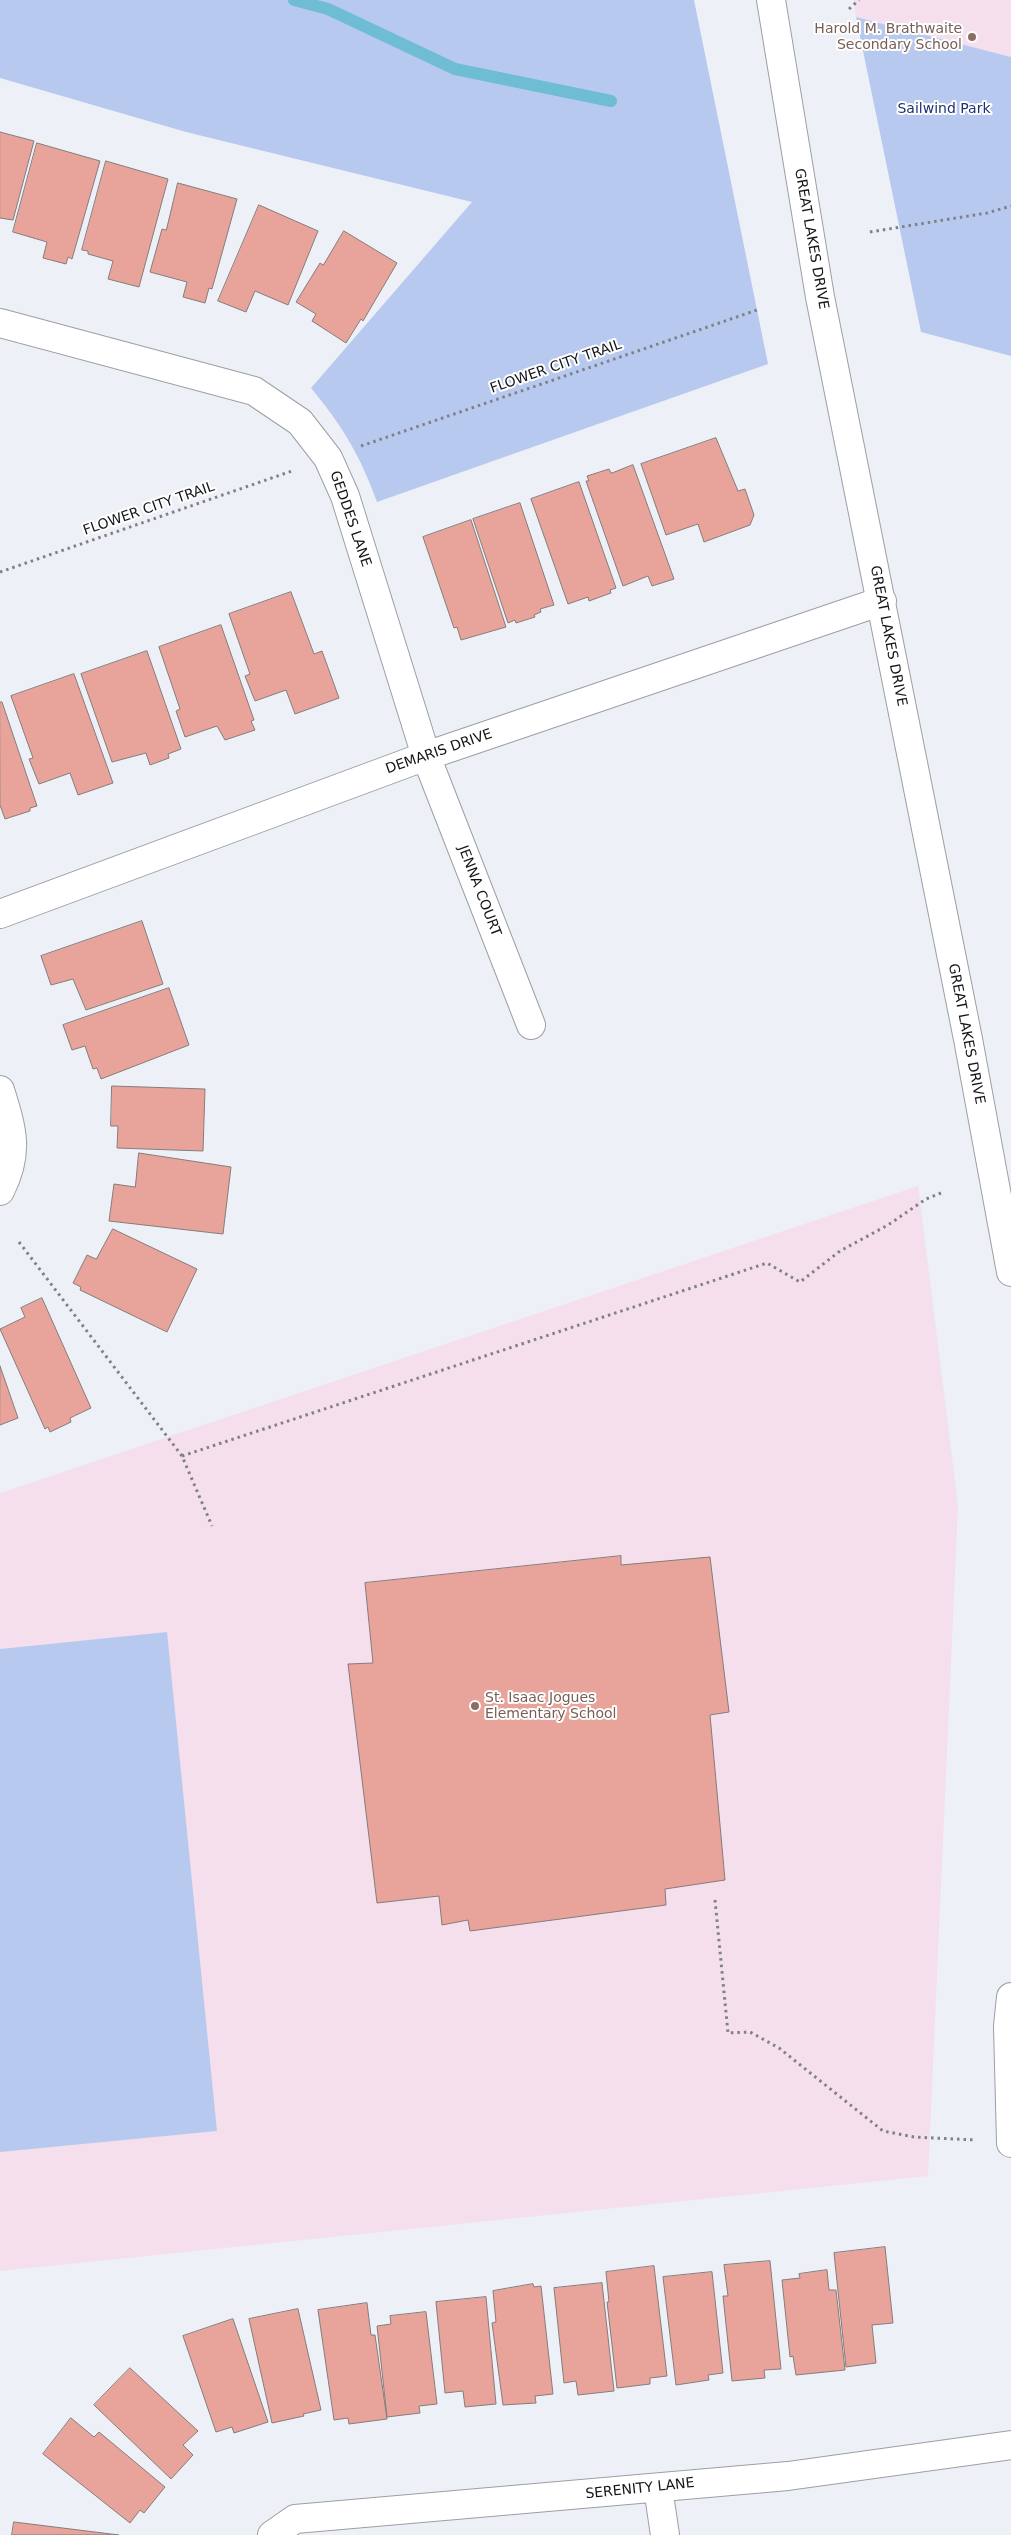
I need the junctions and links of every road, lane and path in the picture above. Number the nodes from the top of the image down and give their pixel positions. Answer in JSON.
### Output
{"nodes":[{"id":1,"x":771,"y":0,"type":"edge"},
{"id":2,"x":860,"y":0,"type":"edge"},
{"id":3,"x":849,"y":9,"type":"dead end"},
{"id":4,"x":1011,"y":206,"type":"edge"},
{"id":5,"x":870,"y":232,"type":"dead end"},
{"id":6,"x":760,"y":309,"type":"dead end"},
{"id":7,"x":0,"y":323,"type":"edge"},
{"id":8,"x":358,"y":447,"type":"dead end"},
{"id":9,"x":296,"y":469,"type":"dead end"},
{"id":10,"x":0,"y":572,"type":"edge"},
{"id":11,"x":882,"y":601,"type":"junction"},
{"id":12,"x":426,"y":756,"type":"junction"},
{"id":13,"x":0,"y":914,"type":"edge"},
{"id":14,"x":531,"y":1025,"type":"dead end"},
{"id":15,"x":0,"y":1090,"type":"edge"},
{"id":16,"x":0,"y":1192,"type":"edge"},
{"id":17,"x":941,"y":1193,"type":"dead end"},
{"id":18,"x":1008,"y":1237,"type":"edge"},
{"id":19,"x":19,"y":1242,"type":"dead end"},
{"id":20,"x":1011,"y":1272,"type":"edge"},
{"id":21,"x":182,"y":1456,"type":"junction"},
{"id":22,"x":212,"y":1526,"type":"dead end"},
{"id":23,"x":716,"y":1900,"type":"dead end"},
{"id":24,"x":1011,"y":1997,"type":"edge"},
{"id":25,"x":1011,"y":2142,"type":"edge"},
{"id":26,"x":1011,"y":2445,"type":"edge"},
{"id":27,"x":658,"y":2488,"type":"junction"},
{"id":28,"x":272,"y":2535,"type":"edge"},
{"id":29,"x":665,"y":2535,"type":"edge"}],
"edges":[{"from":1,"to":11,"type":"street","name":"GREAT LAKES DRIVE"},
{"from":2,"to":3,"type":"path"},
{"from":4,"to":5,"type":"path"},
{"from":6,"to":8,"type":"path","name":"FLOWER CITY TRAIL"},
{"from":7,"to":12,"type":"street","name":"GEDDES LANE"},
{"from":9,"to":10,"type":"path","name":"FLOWER CITY TRAIL"},
{"from":11,"to":12,"type":"street","name":"DEMARIS DRIVE"},
{"from":11,"to":18,"type":"street","name":"GREAT LAKES DRIVE"},
{"from":12,"to":13,"type":"street","name":"DEMARIS DRIVE"},
{"from":12,"to":14,"type":"street","name":"JENNA COURT"},
{"from":15,"to":16,"type":"street"},
{"from":17,"to":21,"type":"path"},
{"from":18,"to":20,"type":"street","name":"GREAT LAKES DRIVE"},
{"from":19,"to":21,"type":"path"},
{"from":21,"to":22,"type":"path"},
{"from":23,"to":25,"type":"path"},
{"from":24,"to":25,"type":"street"},
{"from":26,"to":27,"type":"street","name":"SERENITY LANE"},
{"from":27,"to":28,"type":"street","name":"SERENITY LANE"},
{"from":27,"to":29,"type":"street"}]}
